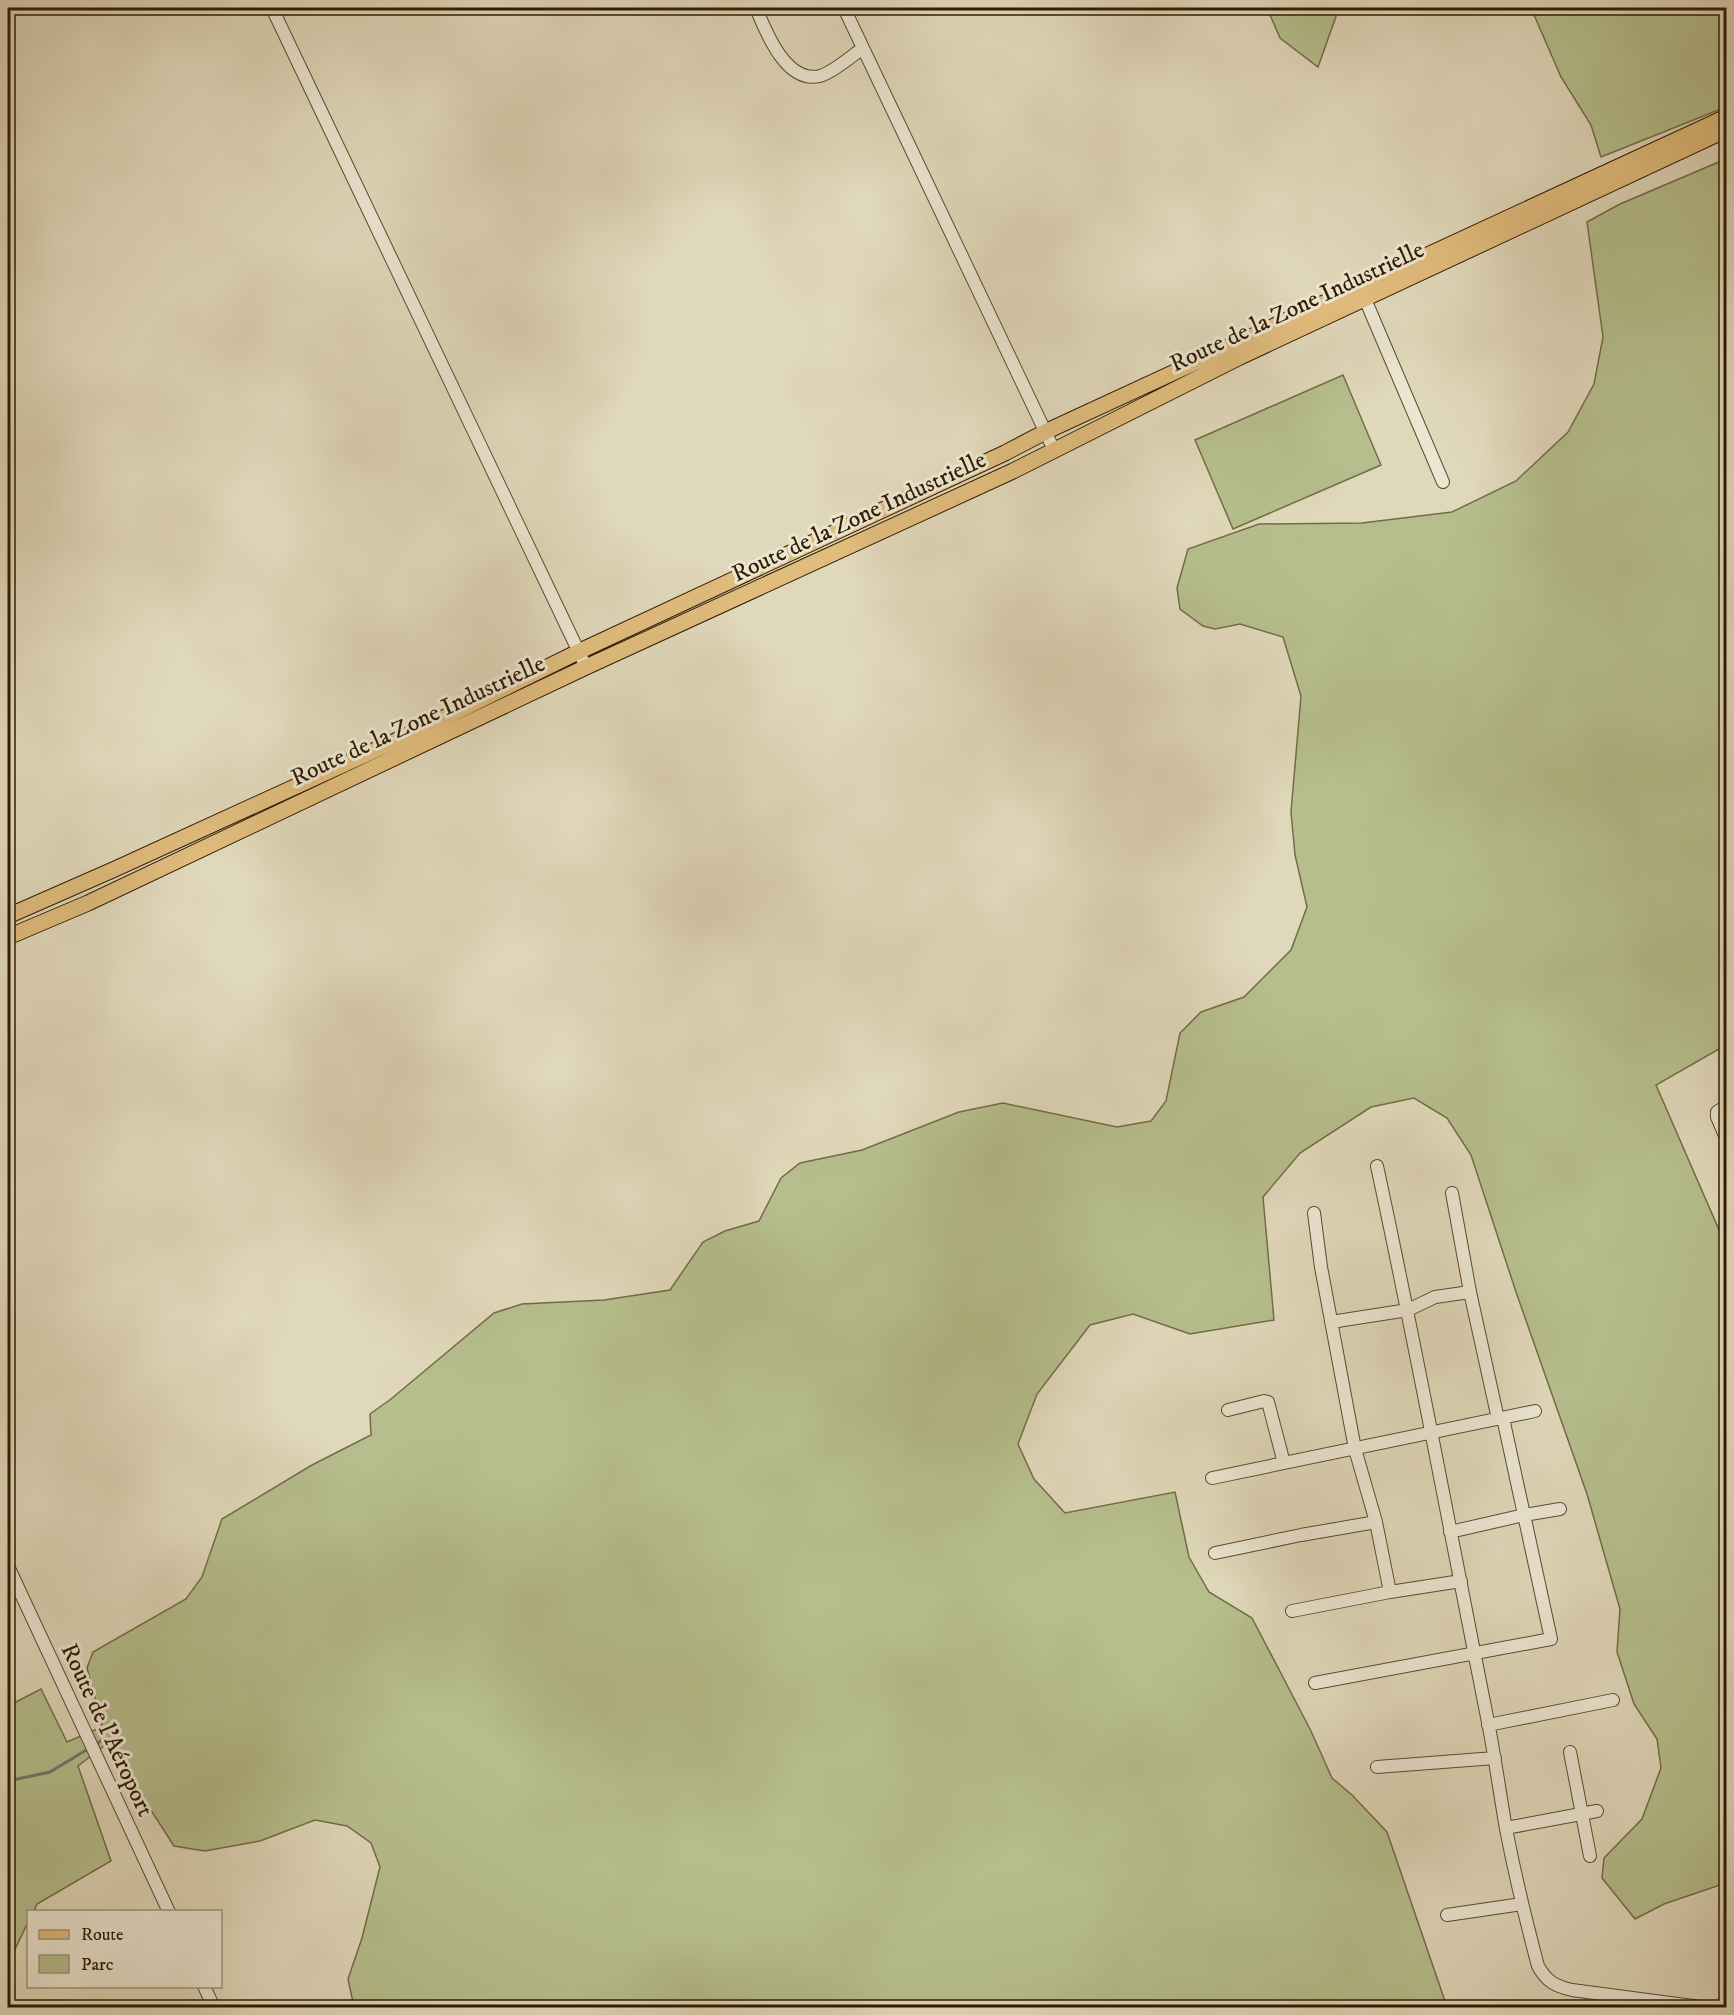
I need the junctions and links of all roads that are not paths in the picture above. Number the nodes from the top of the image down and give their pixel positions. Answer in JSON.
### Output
{"nodes":[{"id":1,"x":272,"y":8,"type":"edge"},
{"id":2,"x":756,"y":8,"type":"edge"},
{"id":3,"x":844,"y":8,"type":"edge"},
{"id":4,"x":863,"y":48,"type":"junction"},
{"id":5,"x":1726,"y":117,"type":"edge"},
{"id":6,"x":1726,"y":130,"type":"edge"},
{"id":7,"x":1365,"y":299,"type":"junction"},
{"id":8,"x":1046,"y":432,"type":"junction"},
{"id":9,"x":1054,"y":450,"type":"junction"},
{"id":10,"x":1443,"y":482,"type":"dead end"},
{"id":11,"x":579,"y":652,"type":"junction"},
{"id":12,"x":586,"y":667,"type":"junction"},
{"id":13,"x":8,"y":916,"type":"edge"},
{"id":14,"x":8,"y":937,"type":"edge"},
{"id":15,"x":1726,"y":1106,"type":"edge"},
{"id":16,"x":1726,"y":1138,"type":"edge"},
{"id":17,"x":1377,"y":1166,"type":"dead end"},
{"id":18,"x":1452,"y":1193,"type":"dead end"},
{"id":19,"x":1314,"y":1213,"type":"dead end"},
{"id":20,"x":1470,"y":1292,"type":"junction"},
{"id":21,"x":1408,"y":1310,"type":"junction"},
{"id":22,"x":1331,"y":1322,"type":"junction"},
{"id":23,"x":1228,"y":1410,"type":"dead end"},
{"id":24,"x":1535,"y":1411,"type":"dead end"},
{"id":25,"x":1500,"y":1418,"type":"junction"},
{"id":26,"x":1432,"y":1433,"type":"junction"},
{"id":27,"x":1355,"y":1449,"type":"junction"},
{"id":28,"x":1284,"y":1463,"type":"junction"},
{"id":29,"x":1212,"y":1478,"type":"dead end"},
{"id":30,"x":1560,"y":1509,"type":"dead end"},
{"id":31,"x":1524,"y":1515,"type":"junction"},
{"id":32,"x":1376,"y":1522,"type":"junction"},
{"id":33,"x":1450,"y":1532,"type":"junction"},
{"id":34,"x":1215,"y":1553,"type":"dead end"},
{"id":35,"x":8,"y":1566,"type":"edge"},
{"id":36,"x":1461,"y":1581,"type":"junction"},
{"id":37,"x":1390,"y":1592,"type":"junction"},
{"id":38,"x":1292,"y":1611,"type":"dead end"},
{"id":39,"x":1474,"y":1653,"type":"junction"},
{"id":40,"x":1315,"y":1683,"type":"dead end"},
{"id":41,"x":1613,"y":1700,"type":"dead end"},
{"id":42,"x":1488,"y":1725,"type":"junction"},
{"id":43,"x":1570,"y":1752,"type":"dead end"},
{"id":44,"x":1495,"y":1758,"type":"junction"},
{"id":45,"x":1377,"y":1767,"type":"dead end"},
{"id":46,"x":1597,"y":1811,"type":"dead end"},
{"id":47,"x":1582,"y":1814,"type":"junction"},
{"id":48,"x":1506,"y":1828,"type":"junction"},
{"id":49,"x":1590,"y":1856,"type":"dead end"},
{"id":50,"x":1522,"y":1904,"type":"junction"},
{"id":51,"x":169,"y":1910,"type":"edge"},
{"id":52,"x":1447,"y":1915,"type":"dead end"},
{"id":53,"x":205,"y":1988,"type":"edge"},
{"id":54,"x":1668,"y":2005,"type":"edge"},
{"id":55,"x":214,"y":2007,"type":"edge"},
{"id":56,"x":1708,"y":2007,"type":"edge"}],
"edges":[{"from":1,"to":11,"type":"street"},
{"from":2,"to":4,"type":"street"},
{"from":3,"to":4,"type":"street"},
{"from":4,"to":8,"type":"street"},
{"from":5,"to":8,"type":"main road","name":"Route de la Zone Industrielle"},
{"from":6,"to":7,"type":"main road","name":"Route de la Zone Industrielle"},
{"from":7,"to":9,"type":"main road","name":"Route de la Zone Industrielle"},
{"from":7,"to":10,"type":"street"},
{"from":8,"to":9,"type":"street"},
{"from":8,"to":11,"type":"main road","name":"Route de la Zone Industrielle"},
{"from":9,"to":12,"type":"main road","name":"Route de la Zone Industrielle"},
{"from":11,"to":12,"type":"street"},
{"from":11,"to":13,"type":"main road","name":"Route de la Zone Industrielle"},
{"from":12,"to":14,"type":"main road","name":"Route de la Zone Industrielle"},
{"from":15,"to":16,"type":"street"},
{"from":17,"to":21,"type":"street"},
{"from":18,"to":20,"type":"street"},
{"from":19,"to":22,"type":"street"},
{"from":20,"to":21,"type":"street"},
{"from":20,"to":25,"type":"street"},
{"from":21,"to":22,"type":"street"},
{"from":21,"to":26,"type":"street"},
{"from":22,"to":27,"type":"street"},
{"from":23,"to":28,"type":"street"},
{"from":24,"to":25,"type":"street"},
{"from":25,"to":26,"type":"street"},
{"from":25,"to":31,"type":"street"},
{"from":26,"to":27,"type":"street"},
{"from":26,"to":33,"type":"street"},
{"from":27,"to":28,"type":"street"},
{"from":27,"to":32,"type":"street"},
{"from":28,"to":29,"type":"street"},
{"from":30,"to":31,"type":"street"},
{"from":31,"to":33,"type":"street"},
{"from":31,"to":39,"type":"street"},
{"from":32,"to":34,"type":"street"},
{"from":32,"to":37,"type":"street"},
{"from":33,"to":36,"type":"street"},
{"from":35,"to":51,"type":"street","name":"Route de l'Aéroport"},
{"from":36,"to":37,"type":"street"},
{"from":36,"to":39,"type":"street"},
{"from":37,"to":38,"type":"street"},
{"from":39,"to":40,"type":"street"},
{"from":39,"to":42,"type":"street"},
{"from":41,"to":42,"type":"street"},
{"from":42,"to":44,"type":"street"},
{"from":43,"to":47,"type":"street"},
{"from":44,"to":45,"type":"street"},
{"from":44,"to":48,"type":"street"},
{"from":46,"to":47,"type":"street"},
{"from":47,"to":48,"type":"street"},
{"from":47,"to":49,"type":"street"},
{"from":48,"to":50,"type":"street"},
{"from":50,"to":52,"type":"street"},
{"from":50,"to":54,"type":"street"},
{"from":53,"to":55,"type":"street"},
{"from":54,"to":56,"type":"street"}]}
